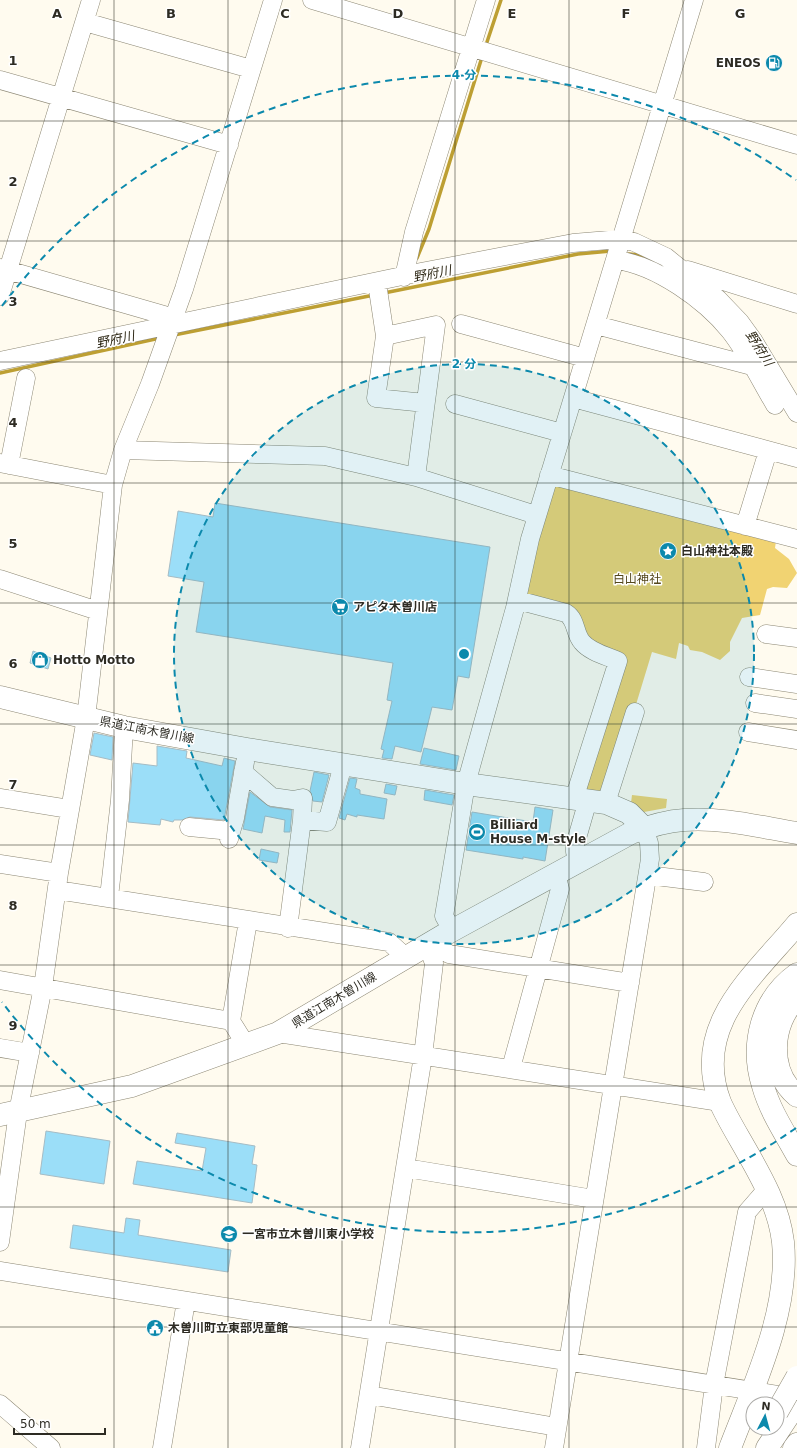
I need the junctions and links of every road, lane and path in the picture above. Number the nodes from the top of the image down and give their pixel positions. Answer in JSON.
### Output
{"nodes":[{"id":1,"x":91,"y":0,"type":"edge"},
{"id":2,"x":273,"y":0,"type":"edge"},
{"id":3,"x":312,"y":0,"type":"edge"},
{"id":4,"x":486,"y":0,"type":"edge"},
{"id":5,"x":694,"y":0,"type":"edge"},
{"id":6,"x":85,"y":22,"type":"junction"},
{"id":7,"x":472,"y":48,"type":"junction"},
{"id":8,"x":251,"y":69,"type":"junction"},
{"id":9,"x":0,"y":80,"type":"edge"},
{"id":10,"x":62,"y":97,"type":"junction"},
{"id":11,"x":662,"y":105,"type":"junction"},
{"id":12,"x":229,"y":145,"type":"junction"},
{"id":13,"x":797,"y":145,"type":"edge"},
{"id":14,"x":619,"y":250,"type":"junction"},
{"id":15,"x":681,"y":268,"type":"junction"},
{"id":16,"x":4,"y":270,"type":"edge"},
{"id":17,"x":404,"y":277,"type":"junction"},
{"id":18,"x":378,"y":291,"type":"junction"},
{"id":19,"x":0,"y":296,"type":"edge"},
{"id":20,"x":797,"y":304,"type":"edge"},
{"id":21,"x":461,"y":324,"type":"dead end"},
{"id":22,"x":596,"y":325,"type":"junction"},
{"id":23,"x":171,"y":328,"type":"junction"},
{"id":24,"x":385,"y":336,"type":"junction"},
{"id":25,"x":586,"y":358,"type":"junction"},
{"id":26,"x":0,"y":361,"type":"edge"},
{"id":27,"x":752,"y":366,"type":"junction"},
{"id":28,"x":26,"y":378,"type":"dead end"},
{"id":29,"x":573,"y":398,"type":"junction"},
{"id":30,"x":426,"y":403,"type":"junction"},
{"id":31,"x":455,"y":404,"type":"dead end"},
{"id":32,"x":775,"y":405,"type":"dead end"},
{"id":33,"x":797,"y":413,"type":"edge"},
{"id":34,"x":562,"y":433,"type":"junction"},
{"id":35,"x":123,"y":450,"type":"junction"},
{"id":36,"x":768,"y":451,"type":"junction"},
{"id":37,"x":797,"y":458,"type":"edge"},
{"id":38,"x":5,"y":464,"type":"edge"},
{"id":39,"x":549,"y":475,"type":"junction"},
{"id":40,"x":416,"y":476,"type":"junction"},
{"id":41,"x":113,"y":485,"type":"junction"},
{"id":42,"x":536,"y":515,"type":"junction"},
{"id":43,"x":745,"y":526,"type":"junction"},
{"id":44,"x":797,"y":540,"type":"edge"},
{"id":45,"x":0,"y":579,"type":"edge"},
{"id":46,"x":517,"y":600,"type":"junction"},
{"id":47,"x":98,"y":611,"type":"junction"},
{"id":48,"x":766,"y":634,"type":"dead end"},
{"id":49,"x":797,"y":638,"type":"edge"},
{"id":50,"x":749,"y":677,"type":"dead end"},
{"id":51,"x":797,"y":684,"type":"edge"},
{"id":52,"x":0,"y":697,"type":"edge"},
{"id":53,"x":755,"y":703,"type":"dead end"},
{"id":54,"x":797,"y":709,"type":"edge"},
{"id":55,"x":635,"y":712,"type":"dead end"},
{"id":56,"x":86,"y":718,"type":"junction"},
{"id":57,"x":124,"y":727,"type":"junction"},
{"id":58,"x":748,"y":732,"type":"dead end"},
{"id":59,"x":797,"y":740,"type":"edge"},
{"id":60,"x":247,"y":749,"type":"junction"},
{"id":61,"x":343,"y":765,"type":"junction"},
{"id":62,"x":243,"y":772,"type":"junction"},
{"id":63,"x":466,"y":784,"type":"junction"},
{"id":64,"x":0,"y":798,"type":"edge"},
{"id":65,"x":589,"y":801,"type":"junction"},
{"id":66,"x":69,"y":809,"type":"junction"},
{"id":67,"x":302,"y":820,"type":"junction"},
{"id":68,"x":189,"y":827,"type":"dead end"},
{"id":69,"x":644,"y":828,"type":"junction"},
{"id":70,"x":797,"y":833,"type":"edge"},
{"id":71,"x":580,"y":860,"type":"junction"},
{"id":72,"x":0,"y":864,"type":"edge"},
{"id":73,"x":556,"y":874,"type":"junction"},
{"id":74,"x":648,"y":875,"type":"junction"},
{"id":75,"x":58,"y":881,"type":"junction"},
{"id":76,"x":704,"y":882,"type":"dead end"},
{"id":77,"x":109,"y":897,"type":"junction"},
{"id":78,"x":248,"y":921,"type":"junction"},
{"id":79,"x":797,"y":924,"type":"edge"},
{"id":80,"x":288,"y":928,"type":"junction"},
{"id":81,"x":439,"y":938,"type":"junction"},
{"id":82,"x":404,"y":958,"type":"junction"},
{"id":83,"x":538,"y":968,"type":"junction"},
{"id":84,"x":797,"y":974,"type":"edge"},
{"id":85,"x":0,"y":980,"type":"edge"},
{"id":86,"x":630,"y":982,"type":"junction"},
{"id":87,"x":43,"y":987,"type":"junction"},
{"id":88,"x":797,"y":998,"type":"edge"},
{"id":89,"x":231,"y":1021,"type":"junction"},
{"id":90,"x":278,"y":1033,"type":"junction"},
{"id":91,"x":246,"y":1045,"type":"junction"},
{"id":92,"x":0,"y":1048,"type":"edge"},
{"id":93,"x":30,"y":1053,"type":"junction"},
{"id":94,"x":423,"y":1056,"type":"junction"},
{"id":95,"x":511,"y":1068,"type":"junction"},
{"id":96,"x":613,"y":1084,"type":"junction"},
{"id":97,"x":797,"y":1096,"type":"edge"},
{"id":98,"x":720,"y":1102,"type":"junction"},
{"id":99,"x":9,"y":1114,"type":"edge"},
{"id":100,"x":797,"y":1155,"type":"edge"},
{"id":101,"x":406,"y":1168,"type":"junction"},
{"id":102,"x":767,"y":1189,"type":"junction"},
{"id":103,"x":594,"y":1198,"type":"junction"},
{"id":104,"x":0,"y":1242,"type":"edge"},
{"id":105,"x":0,"y":1271,"type":"edge"},
{"id":106,"x":186,"y":1301,"type":"junction"},
{"id":107,"x":380,"y":1330,"type":"junction"},
{"id":108,"x":568,"y":1361,"type":"junction"},
{"id":109,"x":797,"y":1377,"type":"edge"},
{"id":110,"x":714,"y":1385,"type":"junction"},
{"id":111,"x":752,"y":1391,"type":"junction"},
{"id":112,"x":369,"y":1395,"type":"junction"},
{"id":113,"x":785,"y":1398,"type":"edge"},
{"id":114,"x":797,"y":1398,"type":"edge"},
{"id":115,"x":797,"y":1403,"type":"edge"},
{"id":116,"x":0,"y":1404,"type":"edge"},
{"id":117,"x":557,"y":1427,"type":"junction"},
{"id":118,"x":763,"y":1436,"type":"edge"},
{"id":119,"x":797,"y":1444,"type":"edge"},
{"id":120,"x":52,"y":1448,"type":"edge"},
{"id":121,"x":162,"y":1448,"type":"edge"},
{"id":122,"x":360,"y":1448,"type":"edge"},
{"id":123,"x":554,"y":1448,"type":"edge"},
{"id":124,"x":706,"y":1448,"type":"edge"},
{"id":125,"x":730,"y":1448,"type":"edge"},
{"id":126,"x":755,"y":1448,"type":"edge"},
{"id":127,"x":768,"y":1448,"type":"edge"},
{"id":128,"x":794,"y":1448,"type":"edge"}],
"edges":[{"from":1,"to":6,"type":"street"},
{"from":2,"to":8,"type":"street"},
{"from":3,"to":7,"type":"street"},
{"from":4,"to":7,"type":"street"},
{"from":5,"to":11,"type":"street"},
{"from":6,"to":8,"type":"street"},
{"from":6,"to":10,"type":"street"},
{"from":7,"to":11,"type":"street"},
{"from":7,"to":17,"type":"street"},
{"from":8,"to":12,"type":"street"},
{"from":9,"to":10,"type":"street"},
{"from":10,"to":12,"type":"street"},
{"from":10,"to":16,"type":"street"},
{"from":11,"to":13,"type":"street"},
{"from":11,"to":14,"type":"street"},
{"from":12,"to":23,"type":"street"},
{"from":14,"to":15,"type":"street"},
{"from":14,"to":17,"type":"street"},
{"from":14,"to":22,"type":"street"},
{"from":14,"to":27,"type":"street"},
{"from":15,"to":20,"type":"street"},
{"from":15,"to":33,"type":"street"},
{"from":16,"to":19,"type":"street"},
{"from":16,"to":23,"type":"street"},
{"from":17,"to":18,"type":"street"},
{"from":18,"to":23,"type":"street"},
{"from":18,"to":24,"type":"street"},
{"from":21,"to":25,"type":"street"},
{"from":22,"to":25,"type":"street"},
{"from":22,"to":27,"type":"street"},
{"from":23,"to":26,"type":"street"},
{"from":23,"to":35,"type":"street"},
{"from":24,"to":30,"type":"street"},
{"from":24,"to":30,"type":"street"},
{"from":25,"to":29,"type":"street"},
{"from":27,"to":32,"type":"street"},
{"from":28,"to":38,"type":"street"},
{"from":29,"to":34,"type":"street"},
{"from":29,"to":36,"type":"street"},
{"from":30,"to":40,"type":"street"},
{"from":31,"to":34,"type":"street"},
{"from":34,"to":39,"type":"street"},
{"from":35,"to":40,"type":"street"},
{"from":35,"to":41,"type":"street"},
{"from":36,"to":37,"type":"street"},
{"from":36,"to":43,"type":"street"},
{"from":38,"to":41,"type":"street"},
{"from":39,"to":42,"type":"street"},
{"from":39,"to":43,"type":"street"},
{"from":40,"to":42,"type":"street"},
{"from":41,"to":47,"type":"street"},
{"from":42,"to":46,"type":"street"},
{"from":43,"to":44,"type":"street"},
{"from":45,"to":47,"type":"street"},
{"from":46,"to":63,"type":"street"},
{"from":46,"to":65,"type":"street"},
{"from":47,"to":56,"type":"street"},
{"from":48,"to":49,"type":"street"},
{"from":50,"to":51,"type":"street"},
{"from":52,"to":56,"type":"main road","name":"県道江南木曽川線"},
{"from":53,"to":54,"type":"street"},
{"from":55,"to":65,"type":"street"},
{"from":56,"to":57,"type":"main road","name":"県道江南木曽川線"},
{"from":56,"to":66,"type":"street"},
{"from":57,"to":60,"type":"main road","name":"県道江南木曽川線"},
{"from":57,"to":77,"type":"street"},
{"from":58,"to":59,"type":"street"},
{"from":60,"to":61,"type":"main road","name":"県道江南木曽川線"},
{"from":60,"to":62,"type":"street"},
{"from":61,"to":63,"type":"main road","name":"県道江南木曽川線"},
{"from":61,"to":67,"type":"street"},
{"from":62,"to":67,"type":"street"},
{"from":62,"to":68,"type":"street"},
{"from":63,"to":65,"type":"main road","name":"県道江南木曽川線"},
{"from":63,"to":81,"type":"street"},
{"from":64,"to":66,"type":"street"},
{"from":65,"to":69,"type":"main road","name":"県道江南木曽川線"},
{"from":65,"to":71,"type":"street"},
{"from":66,"to":75,"type":"street"},
{"from":67,"to":80,"type":"street"},
{"from":69,"to":70,"type":"main road","name":"県道江南木曽川線"},
{"from":69,"to":71,"type":"main road","name":"県道江南木曽川線"},
{"from":69,"to":74,"type":"street"},
{"from":71,"to":73,"type":"main road","name":"県道江南木曽川線"},
{"from":72,"to":75,"type":"street"},
{"from":73,"to":81,"type":"main road","name":"県道江南木曽川線"},
{"from":73,"to":83,"type":"street"},
{"from":74,"to":76,"type":"street"},
{"from":74,"to":86,"type":"street"},
{"from":75,"to":77,"type":"street"},
{"from":75,"to":87,"type":"street"},
{"from":77,"to":78,"type":"street"},
{"from":78,"to":80,"type":"street"},
{"from":78,"to":89,"type":"street"},
{"from":79,"to":98,"type":"main road"},
{"from":80,"to":82,"type":"street"},
{"from":81,"to":82,"type":"main road","name":"県道江南木曽川線"},
{"from":81,"to":83,"type":"street"},
{"from":81,"to":94,"type":"street"},
{"from":82,"to":90,"type":"main road","name":"県道江南木曽川線"},
{"from":83,"to":86,"type":"street"},
{"from":83,"to":95,"type":"street"},
{"from":84,"to":100,"type":"main road"},
{"from":85,"to":87,"type":"street"},
{"from":86,"to":96,"type":"street"},
{"from":87,"to":89,"type":"street"},
{"from":87,"to":93,"type":"street"},
{"from":88,"to":97,"type":"main road"},
{"from":89,"to":91,"type":"street"},
{"from":90,"to":91,"type":"main road","name":"県道江南木曽川線"},
{"from":90,"to":94,"type":"street"},
{"from":91,"to":99,"type":"main road","name":"県道江南木曽川線"},
{"from":92,"to":93,"type":"street"},
{"from":93,"to":99,"type":"street"},
{"from":94,"to":95,"type":"street"},
{"from":94,"to":101,"type":"street"},
{"from":95,"to":96,"type":"street"},
{"from":96,"to":98,"type":"street"},
{"from":96,"to":103,"type":"street"},
{"from":98,"to":102,"type":"main road"},
{"from":99,"to":104,"type":"street"},
{"from":101,"to":103,"type":"street"},
{"from":101,"to":107,"type":"street"},
{"from":102,"to":110,"type":"street"},
{"from":102,"to":111,"type":"main road"},
{"from":103,"to":108,"type":"street"},
{"from":105,"to":106,"type":"street"},
{"from":106,"to":107,"type":"street"},
{"from":106,"to":121,"type":"street"},
{"from":107,"to":108,"type":"street"},
{"from":107,"to":112,"type":"street"},
{"from":108,"to":110,"type":"street"},
{"from":108,"to":117,"type":"street"},
{"from":109,"to":113,"type":"main road","bridge":true},
{"from":110,"to":111,"type":"street"},
{"from":110,"to":124,"type":"street"},
{"from":111,"to":114,"type":"street"},
{"from":111,"to":125,"type":"main road"},
{"from":112,"to":117,"type":"street"},
{"from":112,"to":122,"type":"street"},
{"from":115,"to":127,"type":"main road"},
{"from":116,"to":120,"type":"street"},
{"from":117,"to":123,"type":"street"},
{"from":118,"to":126,"type":"main road"},
{"from":119,"to":128,"type":"main road"}]}
